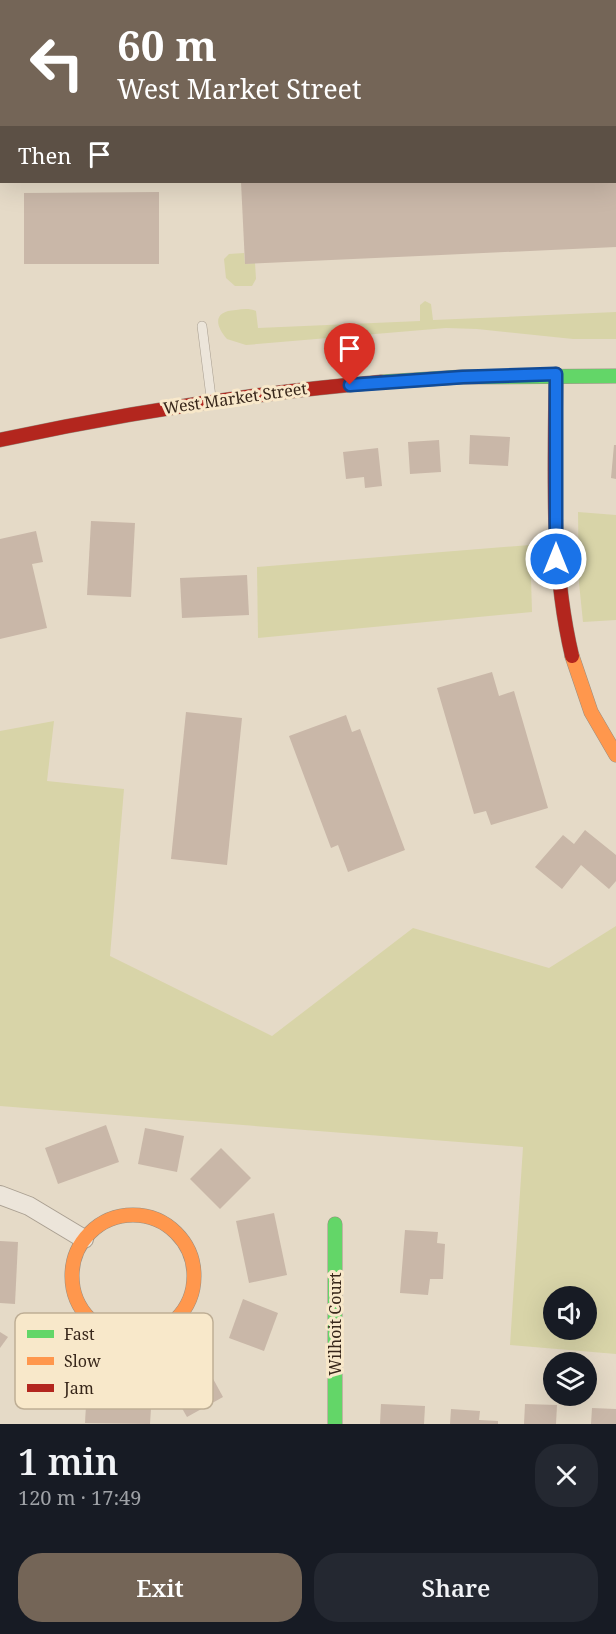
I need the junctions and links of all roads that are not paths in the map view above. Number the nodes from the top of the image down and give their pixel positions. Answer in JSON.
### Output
{"nodes":[{"id":1,"x":202,"y":326,"type":"dead end"},
{"id":2,"x":556,"y":374,"type":"junction"},
{"id":3,"x":616,"y":376,"type":"edge"},
{"id":4,"x":212,"y":399,"type":"junction"},
{"id":5,"x":0,"y":440,"type":"edge"},
{"id":6,"x":616,"y":755,"type":"edge"},
{"id":7,"x":0,"y":1195,"type":"edge"},
{"id":8,"x":335,"y":1224,"type":"dead end"},
{"id":9,"x":84,"y":1239,"type":"junction"},
{"id":10,"x":84,"y":1313,"type":"edge"},
{"id":11,"x":181,"y":1313,"type":"edge"},
{"id":12,"x":335,"y":1424,"type":"edge"}],
"edges":[{"from":1,"to":4,"type":"lane"},
{"from":2,"to":3,"type":"street","name":"West Market Street"},
{"from":2,"to":4,"type":"street","name":"West Market Street"},
{"from":2,"to":6,"type":"street"},
{"from":4,"to":5,"type":"street","name":"West Market Street"},
{"from":7,"to":9,"type":"street"},
{"from":8,"to":12,"type":"street","name":"Wilhoit Court"},
{"from":9,"to":10,"type":"street"},
{"from":9,"to":11,"type":"street"}]}
